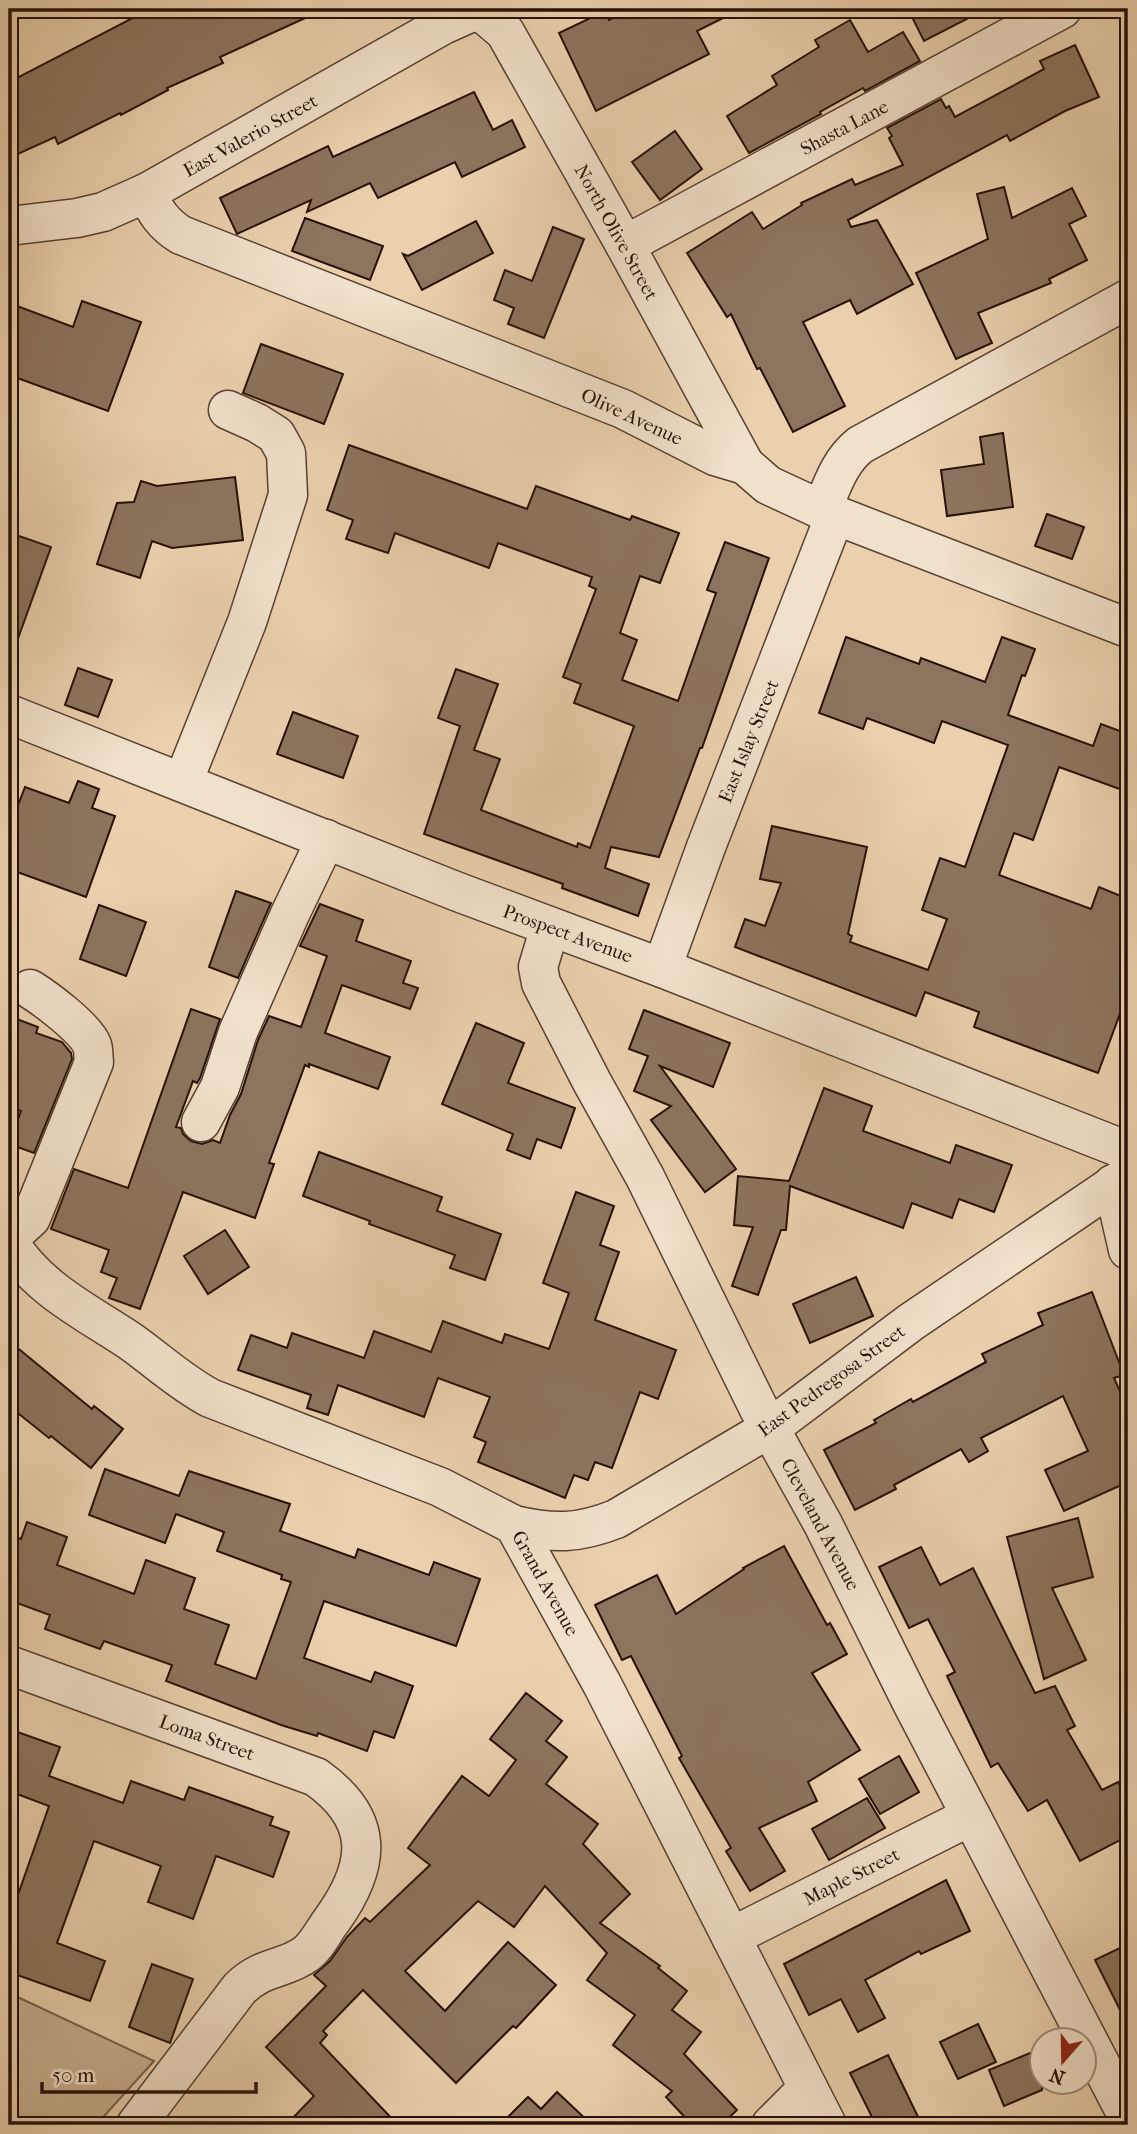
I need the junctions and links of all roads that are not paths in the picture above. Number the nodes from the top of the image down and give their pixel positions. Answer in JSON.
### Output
{"nodes":[{"id":1,"x":478,"y":9,"type":"edge"},
{"id":2,"x":1062,"y":9,"type":"edge"},
{"id":3,"x":146,"y":193,"type":"junction"},
{"id":4,"x":9,"y":226,"type":"edge"},
{"id":5,"x":625,"y":244,"type":"junction"},
{"id":6,"x":1128,"y":299,"type":"edge"},
{"id":7,"x":228,"y":410,"type":"dead end"},
{"id":8,"x":745,"y":465,"type":"junction"},
{"id":9,"x":829,"y":513,"type":"junction"},
{"id":10,"x":1128,"y":628,"type":"edge"},
{"id":11,"x":9,"y":714,"type":"edge"},
{"id":12,"x":183,"y":782,"type":"junction"},
{"id":13,"x":326,"y":839,"type":"junction"},
{"id":14,"x":550,"y":927,"type":"junction"},
{"id":15,"x":662,"y":968,"type":"junction"},
{"id":16,"x":30,"y":989,"type":"dead end"},
{"id":17,"x":201,"y":1122,"type":"dead end"},
{"id":18,"x":1123,"y":1170,"type":"edge"},
{"id":19,"x":1128,"y":1223,"type":"edge"},
{"id":20,"x":9,"y":1240,"type":"edge"},
{"id":21,"x":1128,"y":1250,"type":"edge"},
{"id":22,"x":770,"y":1428,"type":"junction"},
{"id":23,"x":514,"y":1524,"type":"junction"},
{"id":24,"x":9,"y":1665,"type":"edge"},
{"id":25,"x":971,"y":1816,"type":"junction"},
{"id":26,"x":730,"y":1937,"type":"junction"},
{"id":27,"x":808,"y":2088,"type":"junction"},
{"id":28,"x":1128,"y":2117,"type":"edge"},
{"id":29,"x":136,"y":2125,"type":"edge"},
{"id":30,"x":771,"y":2125,"type":"edge"},
{"id":31,"x":827,"y":2125,"type":"edge"}],
"edges":[{"from":1,"to":3,"type":"street","name":"East Valerio Street"},
{"from":1,"to":5,"type":"street","name":"North Olive Street"},
{"from":2,"to":5,"type":"street","name":"Shasta Lane"},
{"from":3,"to":4,"type":"street","name":"East Valerio Street"},
{"from":3,"to":8,"type":"street","name":"Olive Avenue"},
{"from":5,"to":8,"type":"street","name":"North Olive Street"},
{"from":6,"to":9,"type":"street","name":"East Islay Street"},
{"from":7,"to":12,"type":"street"},
{"from":8,"to":9,"type":"street","name":"Olive Avenue"},
{"from":9,"to":10,"type":"street","name":"Olive Avenue"},
{"from":9,"to":15,"type":"street","name":"East Islay Street"},
{"from":11,"to":12,"type":"street","name":"Prospect Avenue"},
{"from":12,"to":13,"type":"street","name":"Prospect Avenue"},
{"from":13,"to":14,"type":"street","name":"Prospect Avenue"},
{"from":13,"to":17,"type":"street"},
{"from":14,"to":15,"type":"street","name":"Prospect Avenue"},
{"from":14,"to":22,"type":"street","name":"Cleveland Avenue"},
{"from":15,"to":18,"type":"street","name":"Prospect Avenue"},
{"from":16,"to":20,"type":"street"},
{"from":18,"to":19,"type":"street"},
{"from":18,"to":21,"type":"street"},
{"from":18,"to":22,"type":"street","name":"East Pedregosa Street"},
{"from":20,"to":23,"type":"street","name":"Grand Avenue"},
{"from":22,"to":23,"type":"street","name":"East Pedregosa Street"},
{"from":22,"to":25,"type":"street","name":"Cleveland Avenue"},
{"from":23,"to":26,"type":"street","name":"Grand Avenue"},
{"from":24,"to":29,"type":"street","name":"Loma Street"},
{"from":25,"to":26,"type":"street","name":"Maple Street"},
{"from":25,"to":28,"type":"street","name":"Cleveland Avenue"},
{"from":26,"to":27,"type":"street","name":"Grand Avenue"},
{"from":27,"to":30,"type":"street"},
{"from":27,"to":31,"type":"street","name":"Grand Avenue"}]}
